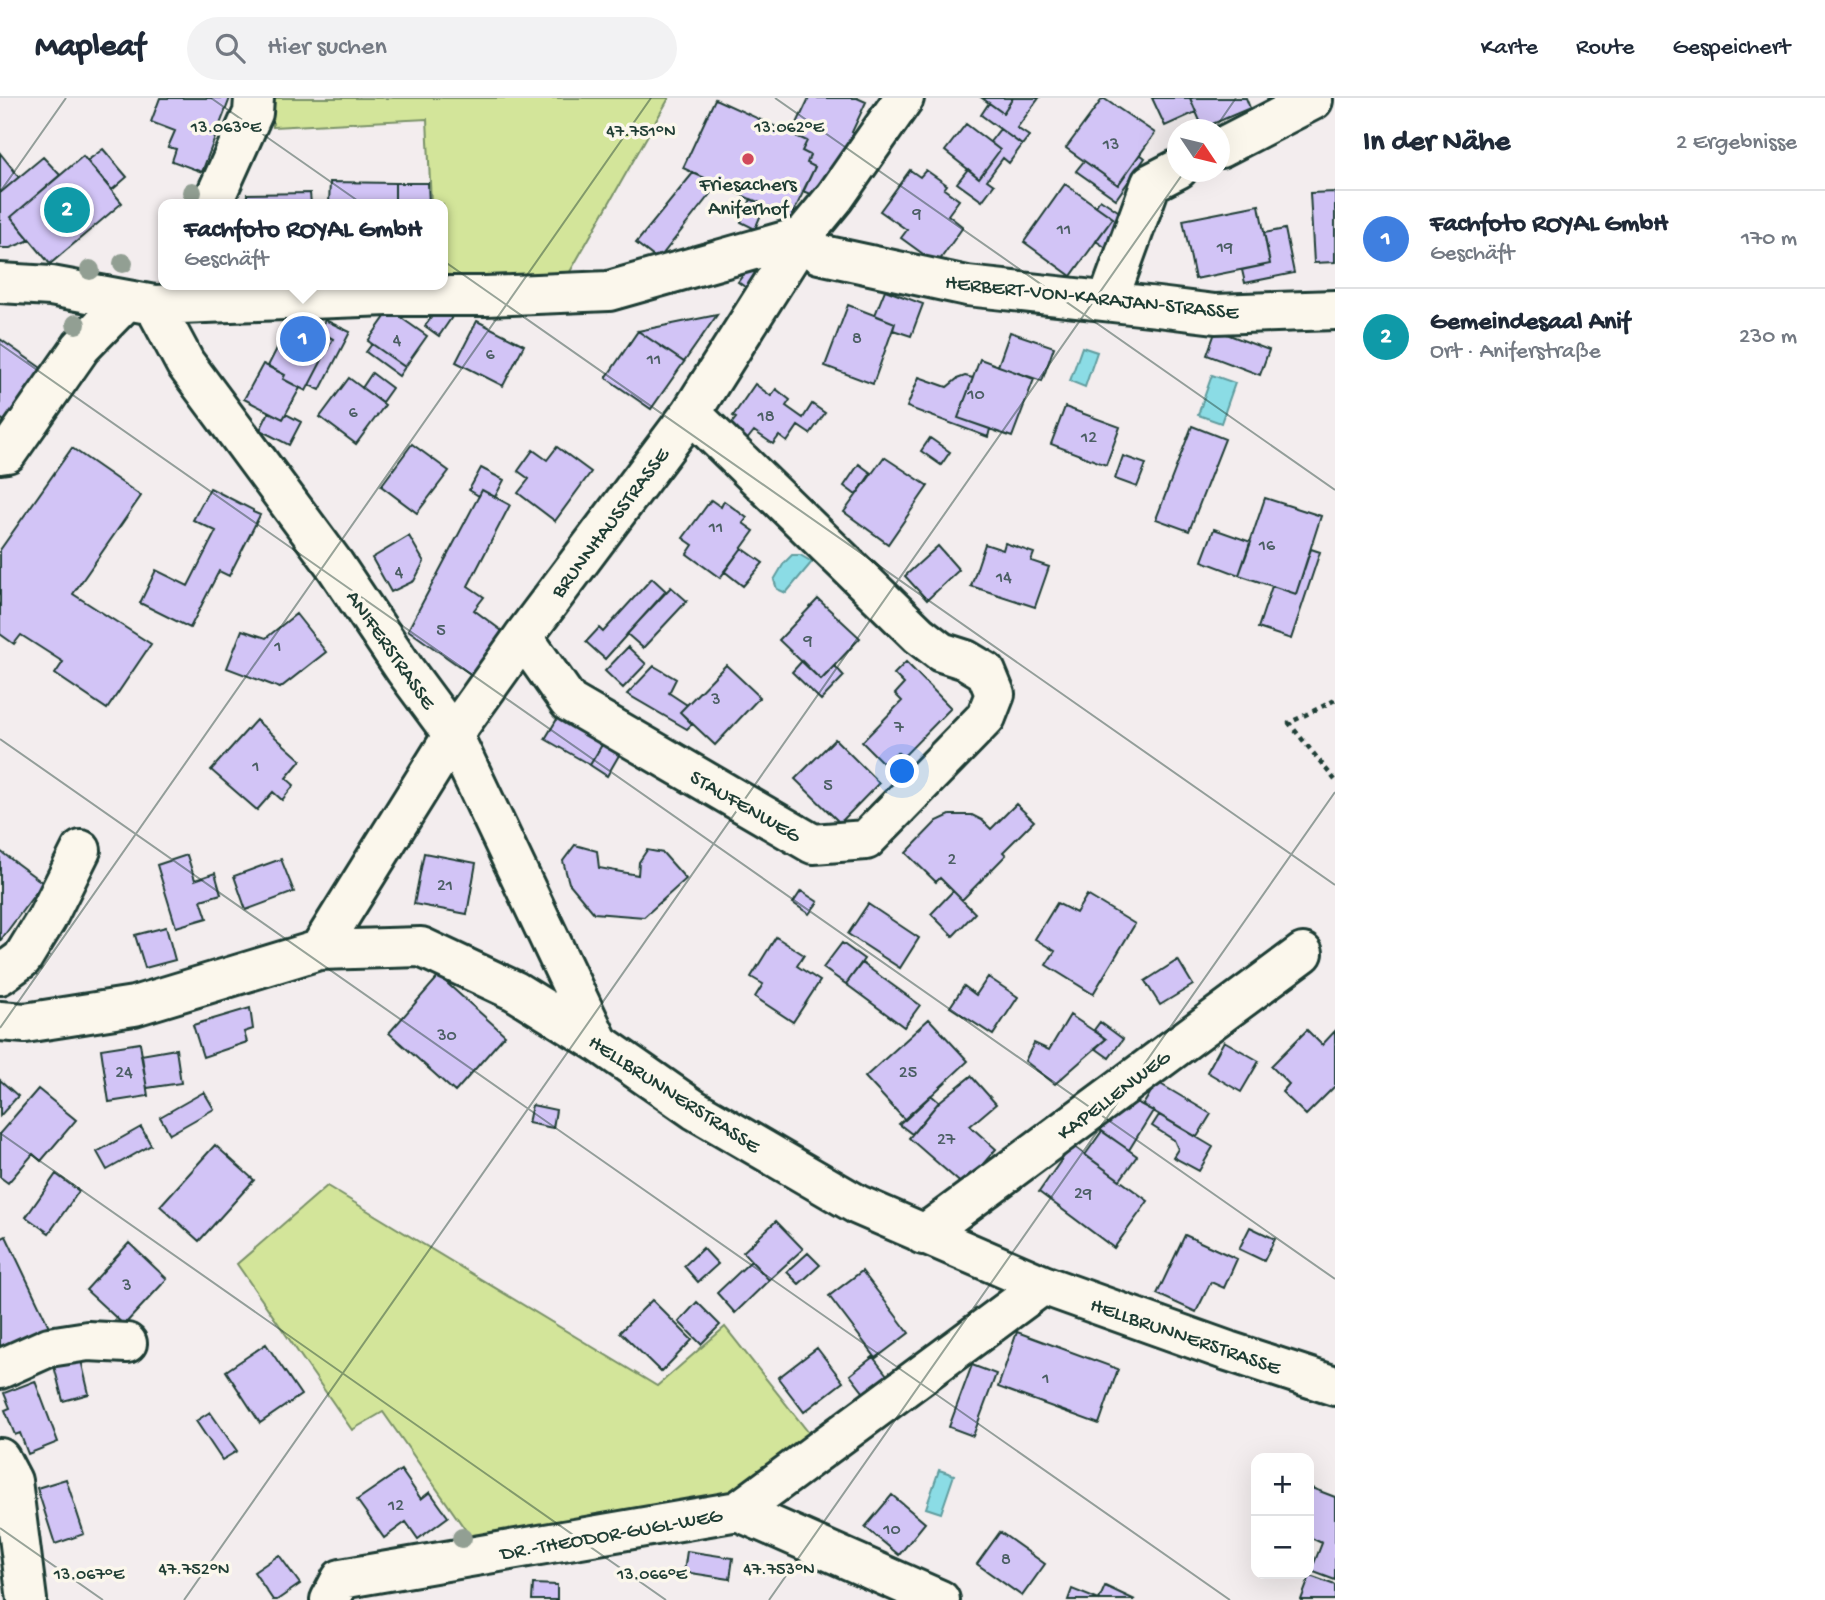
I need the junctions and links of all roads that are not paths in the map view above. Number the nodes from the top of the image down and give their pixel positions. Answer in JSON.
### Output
{"nodes":[{"id":1,"x":254,"y":98,"type":"edge"},
{"id":2,"x":904,"y":98,"type":"edge"},
{"id":3,"x":1313,"y":100,"type":"dead end"},
{"id":4,"x":1230,"y":143,"type":"edge"},
{"id":5,"x":1167,"y":175,"type":"edge"},
{"id":6,"x":214,"y":199,"type":"edge"},
{"id":7,"x":803,"y":236,"type":"junction"},
{"id":8,"x":0,"y":283,"type":"edge"},
{"id":9,"x":149,"y":296,"type":"edge"},
{"id":10,"x":1108,"y":301,"type":"junction"},
{"id":11,"x":1335,"y":310,"type":"edge"},
{"id":12,"x":691,"y":413,"type":"junction"},
{"id":13,"x":0,"y":454,"type":"edge"},
{"id":14,"x":523,"y":637,"type":"junction"},
{"id":15,"x":453,"y":735,"type":"junction"},
{"id":16,"x":81,"y":850,"type":"dead end"},
{"id":17,"x":319,"y":950,"type":"junction"},
{"id":18,"x":1303,"y":953,"type":"dead end"},
{"id":19,"x":0,"y":975,"type":"edge"},
{"id":20,"x":0,"y":1021,"type":"edge"},
{"id":21,"x":599,"y":1043,"type":"junction"},
{"id":22,"x":923,"y":1235,"type":"junction"},
{"id":23,"x":1043,"y":1285,"type":"junction"},
{"id":24,"x":127,"y":1343,"type":"dead end"},
{"id":25,"x":0,"y":1369,"type":"edge"},
{"id":26,"x":1335,"y":1386,"type":"edge"},
{"id":27,"x":0,"y":1458,"type":"edge"},
{"id":28,"x":738,"y":1511,"type":"junction"},
{"id":29,"x":335,"y":1589,"type":"edge"},
{"id":30,"x":27,"y":1600,"type":"edge"},
{"id":31,"x":940,"y":1600,"type":"edge"}],
"edges":[{"from":1,"to":6,"type":"street"},
{"from":2,"to":7,"type":"street","name":"BRUNNHAUSSTRASSE"},
{"from":3,"to":4,"type":"street"},
{"from":5,"to":10,"type":"street"},
{"from":7,"to":9,"type":"street"},
{"from":7,"to":10,"type":"street","name":"HERBERT-VON-KARAJAN-STRASSE"},
{"from":7,"to":12,"type":"street","name":"BRUNNHAUSSTRASSE"},
{"from":8,"to":9,"type":"street"},
{"from":9,"to":13,"type":"street"},
{"from":9,"to":15,"type":"street","name":"ANIFERSTRASSE"},
{"from":10,"to":11,"type":"street","name":"HERBERT-VON-KARAJAN-STRASSE"},
{"from":12,"to":14,"type":"street","name":"BRUNNHAUSSTRASSE"},
{"from":12,"to":14,"type":"street","name":"STAUFENWEG"},
{"from":14,"to":15,"type":"street","name":"BRUNNHAUSSTRASSE"},
{"from":15,"to":17,"type":"street","name":"BRUNNHAUSSTRASSE"},
{"from":15,"to":21,"type":"street","name":"ANIFERSTRASSE"},
{"from":16,"to":19,"type":"street"},
{"from":17,"to":20,"type":"street","name":"HELLBRUNNERSTRASSE"},
{"from":17,"to":21,"type":"street","name":"HELLBRUNNERSTRASSE"},
{"from":18,"to":22,"type":"street","name":"KAPELLENWEG"},
{"from":21,"to":22,"type":"street","name":"HELLBRUNNERSTRASSE"},
{"from":22,"to":23,"type":"street","name":"HELLBRUNNERSTRASSE"},
{"from":23,"to":26,"type":"street","name":"HELLBRUNNERSTRASSE"},
{"from":23,"to":28,"type":"street","name":"DR.-THEODOR-GUGL-WEG"},
{"from":24,"to":25,"type":"street"},
{"from":27,"to":30,"type":"street"},
{"from":28,"to":29,"type":"street","name":"DR.-THEODOR-GUGL-WEG"},
{"from":28,"to":31,"type":"street"}]}
